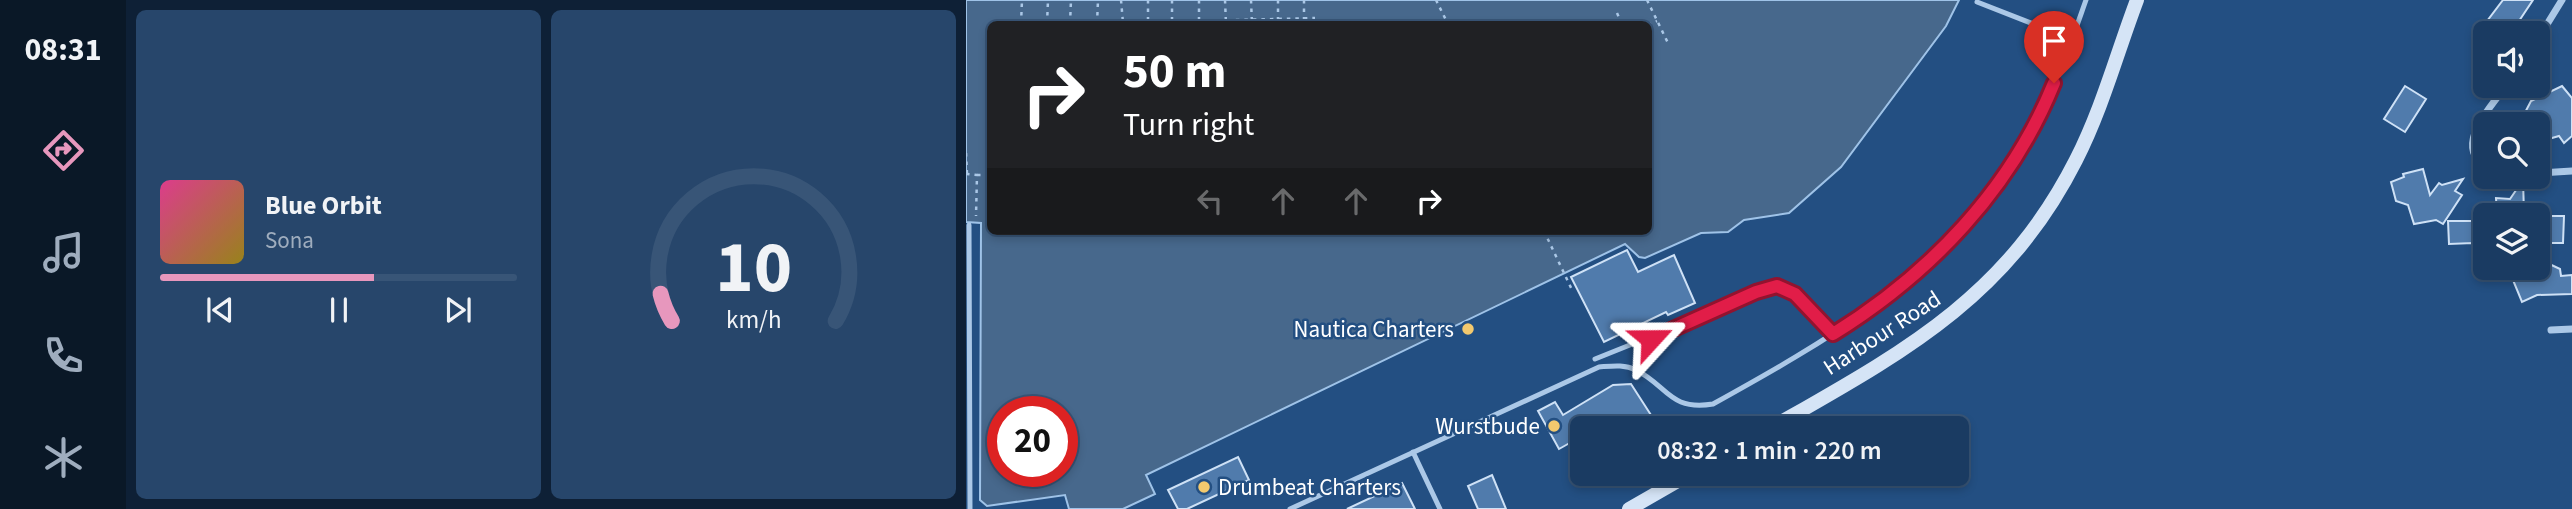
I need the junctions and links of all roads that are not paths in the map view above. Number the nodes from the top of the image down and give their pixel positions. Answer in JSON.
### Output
{"nodes":[{"id":1,"x":2086,"y":0,"type":"edge"},
{"id":2,"x":2137,"y":0,"type":"edge"},
{"id":3,"x":2562,"y":0,"type":"edge"},
{"id":4,"x":1977,"y":2,"type":"dead end"},
{"id":5,"x":2549,"y":21,"type":"edge"},
{"id":6,"x":2072,"y":39,"type":"junction"},
{"id":7,"x":2572,"y":172,"type":"edge"},
{"id":8,"x":2550,"y":173,"type":"edge"},
{"id":9,"x":969,"y":225,"type":"dead end"},
{"id":10,"x":2572,"y":329,"type":"edge"},
{"id":11,"x":2551,"y":330,"type":"dead end"},
{"id":12,"x":1833,"y":334,"type":"junction"},
{"id":13,"x":1595,"y":359,"type":"dead end"},
{"id":14,"x":1791,"y":416,"type":"edge"},
{"id":15,"x":1413,"y":452,"type":"junction"},
{"id":16,"x":1669,"y":486,"type":"edge"},
{"id":17,"x":970,"y":509,"type":"edge"},
{"id":18,"x":1290,"y":509,"type":"edge"},
{"id":19,"x":1440,"y":509,"type":"edge"},
{"id":20,"x":1629,"y":509,"type":"edge"}],
"edges":[{"from":1,"to":6,"type":"lane"},
{"from":2,"to":14,"type":"street","name":"Harbour Road"},
{"from":3,"to":5,"type":"street"},
{"from":4,"to":6,"type":"lane"},
{"from":6,"to":12,"type":"lane"},
{"from":7,"to":8,"type":"street"},
{"from":9,"to":17,"type":"lane"},
{"from":10,"to":11,"type":"street"},
{"from":12,"to":13,"type":"lane"},
{"from":12,"to":15,"type":"lane"},
{"from":15,"to":18,"type":"lane"},
{"from":15,"to":19,"type":"lane"},
{"from":16,"to":20,"type":"street"}]}
